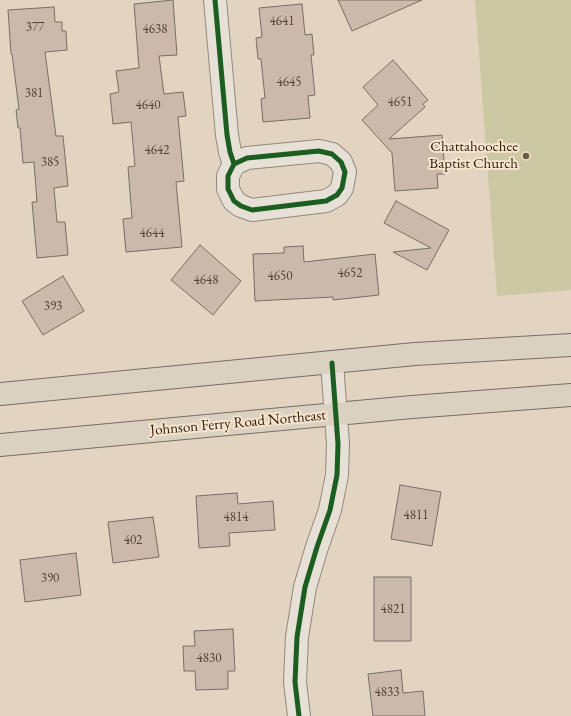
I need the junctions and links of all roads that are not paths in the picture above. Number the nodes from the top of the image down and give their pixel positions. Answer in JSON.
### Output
{"nodes":[{"id":1,"x":215,"y":0,"type":"edge"},
{"id":2,"x":234,"y":164,"type":"junction"},
{"id":3,"x":571,"y":345,"type":"edge"},
{"id":4,"x":332,"y":363,"type":"junction"},
{"id":5,"x":0,"y":394,"type":"edge"},
{"id":6,"x":571,"y":396,"type":"edge"},
{"id":7,"x":336,"y":414,"type":"junction"},
{"id":8,"x":0,"y":445,"type":"edge"},
{"id":9,"x":299,"y":716,"type":"edge"}],
"edges":[{"from":1,"to":2,"type":"street"},
{"from":2,"to":2,"type":"street"},
{"from":3,"to":4,"type":"main road"},
{"from":4,"to":5,"type":"main road"},
{"from":4,"to":7,"type":"street"},
{"from":6,"to":7,"type":"main road","name":"Johnson Ferry Road Northeast"},
{"from":7,"to":8,"type":"main road","name":"Johnson Ferry Road Northeast"},
{"from":7,"to":9,"type":"street"}]}
